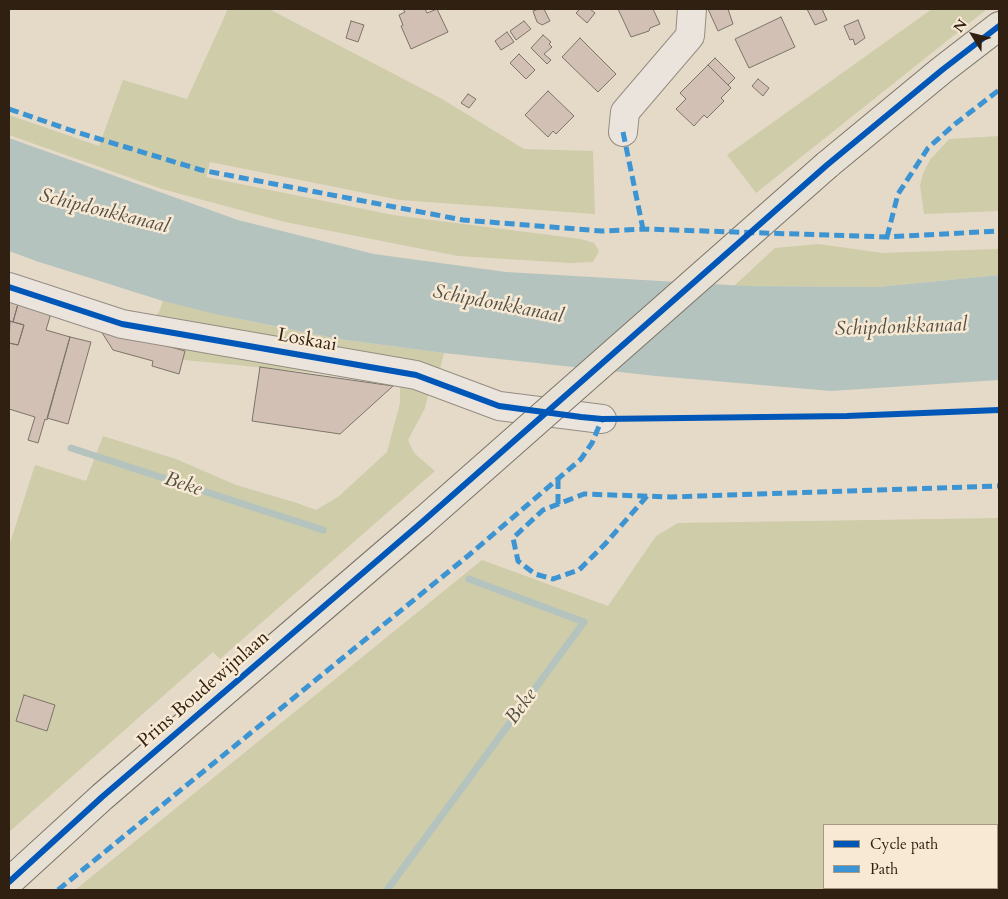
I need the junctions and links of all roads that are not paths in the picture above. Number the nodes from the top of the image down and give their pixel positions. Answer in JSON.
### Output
{"nodes":[{"id":1,"x":692,"y":9,"type":"edge"},
{"id":2,"x":999,"y":26,"type":"edge"},
{"id":3,"x":623,"y":132,"type":"dead end"},
{"id":4,"x":9,"y":287,"type":"edge"},
{"id":5,"x":602,"y":419,"type":"dead end"},
{"id":6,"x":9,"y":882,"type":"edge"}],
"edges":[{"from":1,"to":3,"type":"street"},
{"from":2,"to":6,"type":"main road","name":"Prins Boudewijnlaan","bridge":true},
{"from":4,"to":5,"type":"street","name":"Loskaai"}]}
